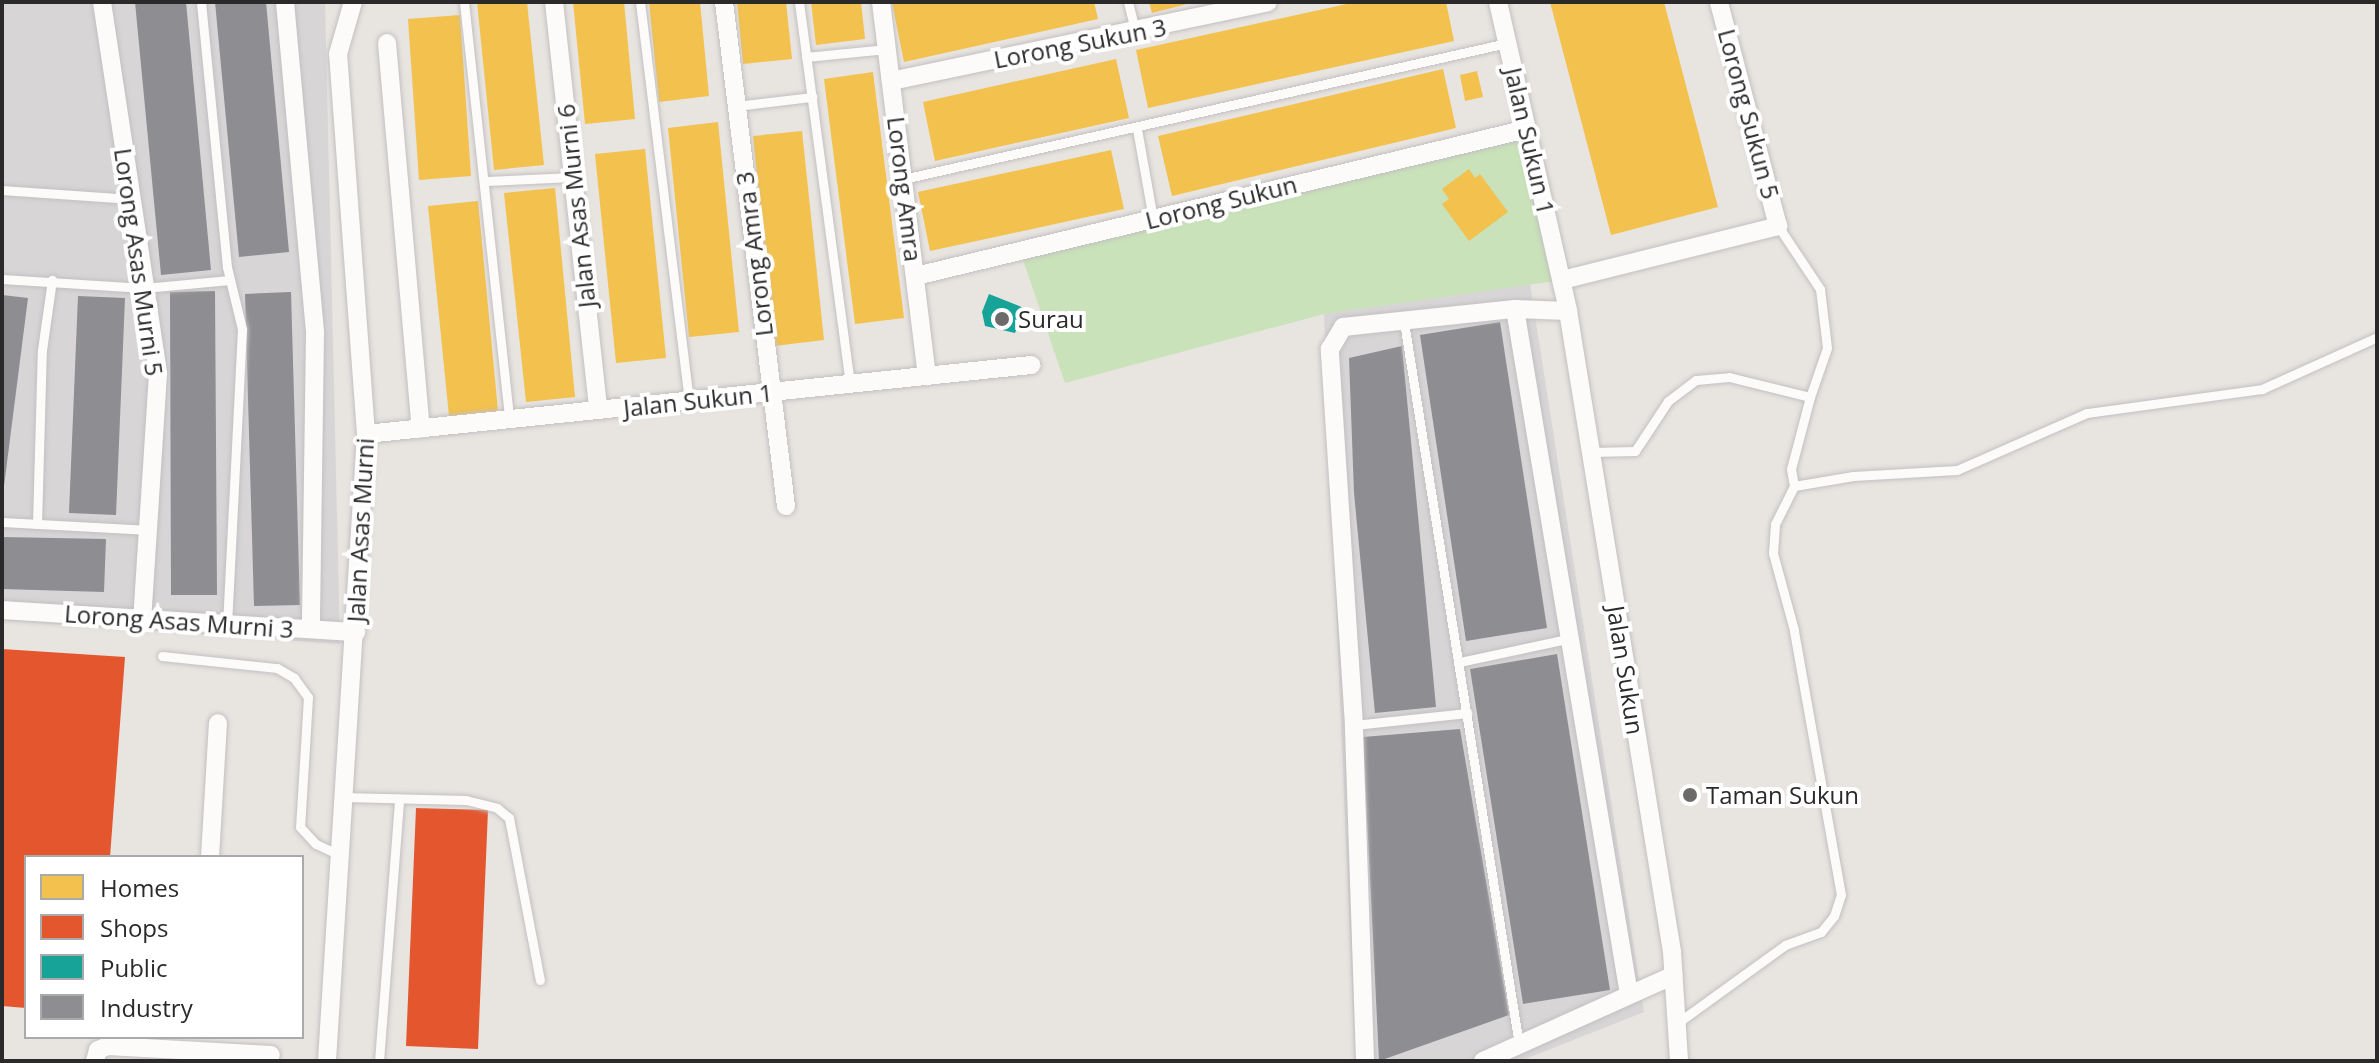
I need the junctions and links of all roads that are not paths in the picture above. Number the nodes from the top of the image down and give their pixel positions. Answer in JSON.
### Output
{"nodes":[{"id":1,"x":102,"y":2,"type":"edge"},
{"id":2,"x":201,"y":2,"type":"edge"},
{"id":3,"x":285,"y":2,"type":"edge"},
{"id":4,"x":353,"y":2,"type":"edge"},
{"id":5,"x":464,"y":2,"type":"edge"},
{"id":6,"x":554,"y":2,"type":"edge"},
{"id":7,"x":640,"y":2,"type":"edge"},
{"id":8,"x":724,"y":2,"type":"edge"},
{"id":9,"x":799,"y":2,"type":"edge"},
{"id":10,"x":881,"y":2,"type":"edge"},
{"id":11,"x":1128,"y":2,"type":"edge"},
{"id":12,"x":1268,"y":2,"type":"edge"},
{"id":13,"x":1498,"y":2,"type":"edge"},
{"id":14,"x":1719,"y":2,"type":"edge"},
{"id":15,"x":1135,"y":34,"type":"junction"},
{"id":16,"x":387,"y":43,"type":"dead end"},
{"id":17,"x":1507,"y":43,"type":"junction"},
{"id":18,"x":887,"y":49,"type":"junction"},
{"id":19,"x":806,"y":57,"type":"junction"},
{"id":20,"x":891,"y":81,"type":"junction"},
{"id":21,"x":812,"y":97,"type":"junction"},
{"id":22,"x":736,"y":106,"type":"junction"},
{"id":23,"x":1137,"y":129,"type":"junction"},
{"id":24,"x":1527,"y":129,"type":"junction"},
{"id":25,"x":573,"y":177,"type":"junction"},
{"id":26,"x":903,"y":179,"type":"junction"},
{"id":27,"x":486,"y":181,"type":"junction"},
{"id":28,"x":2,"y":190,"type":"edge"},
{"id":29,"x":131,"y":199,"type":"junction"},
{"id":30,"x":1153,"y":219,"type":"junction"},
{"id":31,"x":1778,"y":226,"type":"junction"},
{"id":32,"x":916,"y":276,"type":"junction"},
{"id":33,"x":2,"y":279,"type":"edge"},
{"id":34,"x":52,"y":280,"type":"junction"},
{"id":35,"x":230,"y":280,"type":"junction"},
{"id":36,"x":1562,"y":280,"type":"junction"},
{"id":37,"x":144,"y":288,"type":"junction"},
{"id":38,"x":1515,"y":309,"type":"junction"},
{"id":39,"x":1568,"y":311,"type":"junction"},
{"id":40,"x":1404,"y":322,"type":"junction"},
{"id":41,"x":2377,"y":337,"type":"edge"},
{"id":42,"x":1031,"y":365,"type":"dead end"},
{"id":43,"x":927,"y":376,"type":"junction"},
{"id":44,"x":850,"y":384,"type":"junction"},
{"id":45,"x":770,"y":392,"type":"junction"},
{"id":46,"x":1810,"y":397,"type":"junction"},
{"id":47,"x":689,"y":401,"type":"junction"},
{"id":48,"x":598,"y":410,"type":"junction"},
{"id":49,"x":509,"y":419,"type":"junction"},
{"id":50,"x":421,"y":429,"type":"junction"},
{"id":51,"x":366,"y":434,"type":"junction"},
{"id":52,"x":1591,"y":452,"type":"junction"},
{"id":53,"x":1794,"y":486,"type":"junction"},
{"id":54,"x":786,"y":506,"type":"dead end"},
{"id":55,"x":2,"y":522,"type":"edge"},
{"id":56,"x":37,"y":524,"type":"junction"},
{"id":57,"x":150,"y":530,"type":"junction"},
{"id":58,"x":2,"y":610,"type":"edge"},
{"id":59,"x":142,"y":619,"type":"junction"},
{"id":60,"x":227,"y":622,"type":"junction"},
{"id":61,"x":311,"y":629,"type":"junction"},
{"id":62,"x":356,"y":632,"type":"junction"},
{"id":63,"x":1567,"y":639,"type":"junction"},
{"id":64,"x":162,"y":656,"type":"dead end"},
{"id":65,"x":1460,"y":662,"type":"junction"},
{"id":66,"x":1467,"y":713,"type":"junction"},
{"id":67,"x":218,"y":723,"type":"dead end"},
{"id":68,"x":1354,"y":725,"type":"junction"},
{"id":69,"x":343,"y":797,"type":"junction"},
{"id":70,"x":399,"y":799,"type":"junction"},
{"id":71,"x":337,"y":854,"type":"junction"},
{"id":72,"x":210,"y":855,"type":"edge"},
{"id":73,"x":1674,"y":975,"type":"junction"},
{"id":74,"x":540,"y":980,"type":"dead end"},
{"id":75,"x":1629,"y":995,"type":"junction"},
{"id":76,"x":1676,"y":1024,"type":"junction"},
{"id":77,"x":200,"y":1044,"type":"edge"},
{"id":78,"x":1519,"y":1045,"type":"junction"},
{"id":79,"x":271,"y":1055,"type":"dead end"},
{"id":80,"x":95,"y":1061,"type":"edge"},
{"id":81,"x":327,"y":1061,"type":"edge"},
{"id":82,"x":379,"y":1061,"type":"edge"},
{"id":83,"x":1365,"y":1061,"type":"edge"},
{"id":84,"x":1483,"y":1061,"type":"edge"},
{"id":85,"x":1679,"y":1061,"type":"edge"}],
"edges":[{"from":1,"to":29,"type":"street","name":"Lorong Asas Murni 5"},
{"from":2,"to":35,"type":"lane"},
{"from":3,"to":61,"type":"street"},
{"from":4,"to":51,"type":"street","name":"Jalan Asas Murni"},
{"from":5,"to":27,"type":"lane"},
{"from":6,"to":25,"type":"street","name":"Jalan Asas Murni 6"},
{"from":7,"to":47,"type":"lane"},
{"from":8,"to":22,"type":"street","name":"Lorong Amra 3"},
{"from":9,"to":19,"type":"lane"},
{"from":10,"to":18,"type":"street","name":"Lorong Amra"},
{"from":11,"to":15,"type":"lane"},
{"from":12,"to":15,"type":"street","name":"Lorong Sukun 3"},
{"from":13,"to":17,"type":"street","name":"Jalan Sukun 1"},
{"from":14,"to":31,"type":"street","name":"Lorong Sukun 5"},
{"from":15,"to":20,"type":"street","name":"Lorong Sukun 3"},
{"from":16,"to":50,"type":"street"},
{"from":17,"to":23,"type":"lane"},
{"from":17,"to":24,"type":"street","name":"Jalan Sukun 1"},
{"from":18,"to":19,"type":"lane"},
{"from":18,"to":20,"type":"street","name":"Lorong Amra"},
{"from":19,"to":21,"type":"lane"},
{"from":20,"to":26,"type":"street","name":"Lorong Amra"},
{"from":21,"to":22,"type":"lane"},
{"from":21,"to":44,"type":"lane"},
{"from":22,"to":45,"type":"street","name":"Lorong Amra 3"},
{"from":23,"to":26,"type":"lane"},
{"from":23,"to":30,"type":"lane"},
{"from":24,"to":30,"type":"street","name":"Lorong Sukun"},
{"from":24,"to":36,"type":"street","name":"Jalan Sukun 1"},
{"from":25,"to":27,"type":"lane"},
{"from":25,"to":48,"type":"street","name":"Jalan Asas Murni 6"},
{"from":26,"to":32,"type":"street","name":"Lorong Amra"},
{"from":27,"to":49,"type":"lane"},
{"from":28,"to":29,"type":"lane"},
{"from":29,"to":37,"type":"street","name":"Lorong Asas Murni 5"},
{"from":30,"to":32,"type":"street","name":"Lorong Sukun"},
{"from":31,"to":36,"type":"street"},
{"from":31,"to":46,"type":"lane"},
{"from":32,"to":43,"type":"street","name":"Lorong Amra"},
{"from":33,"to":34,"type":"lane"},
{"from":34,"to":37,"type":"lane"},
{"from":34,"to":56,"type":"lane"},
{"from":35,"to":37,"type":"lane"},
{"from":35,"to":60,"type":"lane"},
{"from":36,"to":39,"type":"street","name":"Jalan Sukun"},
{"from":37,"to":57,"type":"street","name":"Lorong Asas Murni 5"},
{"from":38,"to":39,"type":"street"},
{"from":38,"to":40,"type":"street"},
{"from":38,"to":63,"type":"street"},
{"from":39,"to":52,"type":"street","name":"Jalan Sukun"},
{"from":40,"to":65,"type":"lane"},
{"from":40,"to":68,"type":"street"},
{"from":41,"to":53,"type":"lane"},
{"from":42,"to":43,"type":"street","name":"Jalan Sukun 1"},
{"from":43,"to":44,"type":"street","name":"Jalan Sukun 1"},
{"from":44,"to":45,"type":"street","name":"Jalan Sukun 1"},
{"from":45,"to":47,"type":"street","name":"Jalan Sukun 1"},
{"from":45,"to":54,"type":"street","name":"Lorong Amra 3"},
{"from":46,"to":52,"type":"lane"},
{"from":46,"to":53,"type":"lane"},
{"from":47,"to":48,"type":"street","name":"Jalan Sukun 1"},
{"from":48,"to":49,"type":"street","name":"Jalan Sukun 1"},
{"from":49,"to":50,"type":"street","name":"Jalan Sukun 1"},
{"from":50,"to":51,"type":"street","name":"Jalan Sukun 1"},
{"from":51,"to":62,"type":"street","name":"Jalan Asas Murni"},
{"from":52,"to":73,"type":"street","name":"Jalan Sukun"},
{"from":53,"to":76,"type":"lane"},
{"from":55,"to":56,"type":"lane"},
{"from":56,"to":57,"type":"lane"},
{"from":57,"to":59,"type":"street","name":"Lorong Asas Murni 5"},
{"from":58,"to":59,"type":"street","name":"Lorong Asas Murni 3"},
{"from":59,"to":60,"type":"street","name":"Lorong Asas Murni 3"},
{"from":60,"to":61,"type":"street","name":"Lorong Asas Murni 3"},
{"from":61,"to":62,"type":"street","name":"Lorong Asas Murni 3"},
{"from":62,"to":69,"type":"street","name":"Jalan Asas Murni"},
{"from":63,"to":65,"type":"lane"},
{"from":63,"to":75,"type":"street"},
{"from":64,"to":71,"type":"lane"},
{"from":65,"to":66,"type":"lane"},
{"from":66,"to":68,"type":"lane"},
{"from":66,"to":78,"type":"lane"},
{"from":67,"to":72,"type":"street"},
{"from":68,"to":83,"type":"street"},
{"from":69,"to":70,"type":"lane"},
{"from":69,"to":71,"type":"street","name":"Jalan Asas Murni"},
{"from":70,"to":74,"type":"lane"},
{"from":70,"to":82,"type":"lane"},
{"from":71,"to":81,"type":"street","name":"Jalan Asas Murni"},
{"from":73,"to":75,"type":"street"},
{"from":73,"to":76,"type":"street","name":"Jalan Sukun"},
{"from":75,"to":78,"type":"street"},
{"from":76,"to":85,"type":"street","name":"Jalan Sukun"},
{"from":77,"to":79,"type":"street"},
{"from":77,"to":80,"type":"street"},
{"from":78,"to":84,"type":"street"}]}
